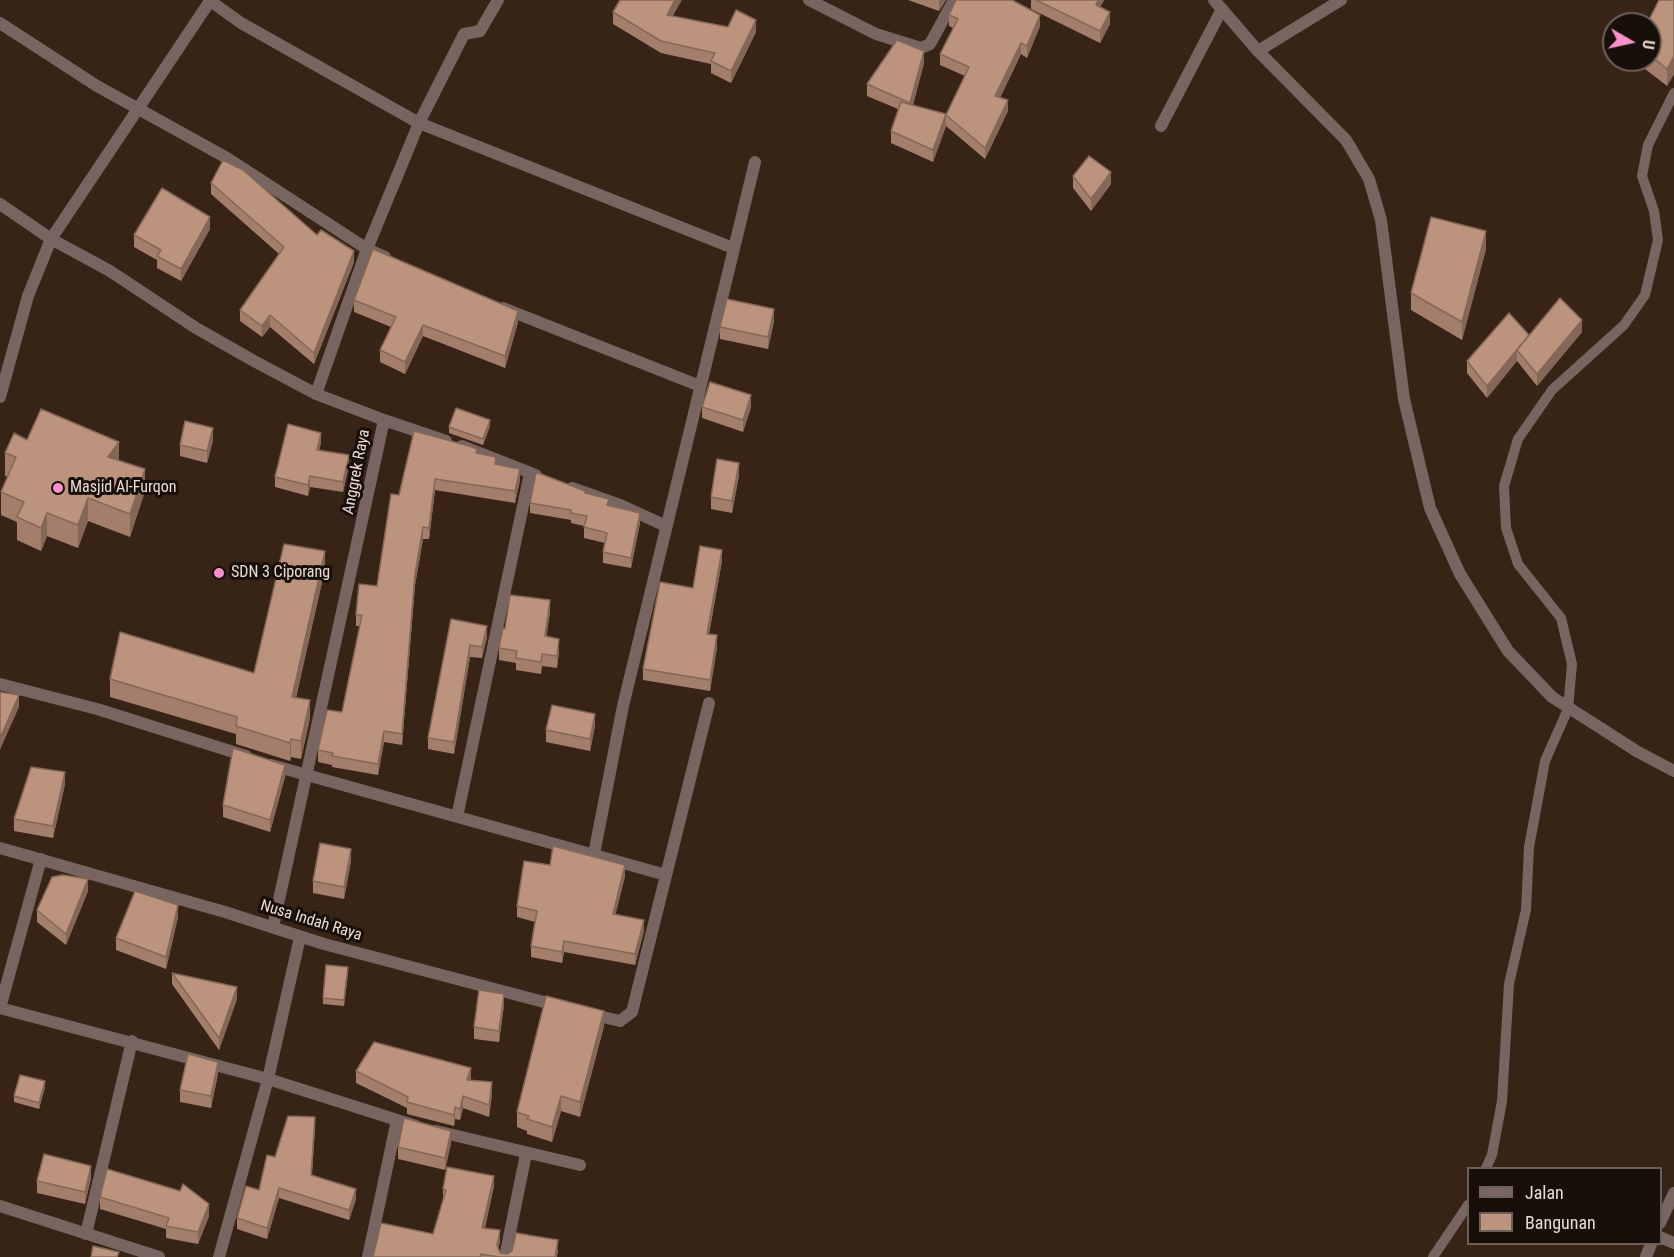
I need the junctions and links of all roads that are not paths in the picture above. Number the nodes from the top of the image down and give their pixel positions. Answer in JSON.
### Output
{"nodes":[{"id":1,"x":210,"y":0,"type":"edge"},
{"id":2,"x":498,"y":0,"type":"edge"},
{"id":3,"x":809,"y":0,"type":"edge"},
{"id":4,"x":954,"y":0,"type":"edge"},
{"id":5,"x":1341,"y":0,"type":"edge"},
{"id":6,"x":1218,"y":4,"type":"edge"},
{"id":7,"x":0,"y":23,"type":"edge"},
{"id":8,"x":1258,"y":51,"type":"junction"},
{"id":9,"x":1674,"y":93,"type":"edge"},
{"id":10,"x":137,"y":107,"type":"junction"},
{"id":11,"x":419,"y":123,"type":"junction"},
{"id":12,"x":1161,"y":126,"type":"dead end"},
{"id":13,"x":755,"y":162,"type":"dead end"},
{"id":14,"x":0,"y":204,"type":"edge"},
{"id":15,"x":51,"y":239,"type":"junction"},
{"id":16,"x":733,"y":248,"type":"junction"},
{"id":17,"x":367,"y":249,"type":"junction"},
{"id":18,"x":397,"y":262,"type":"edge"},
{"id":19,"x":489,"y":302,"type":"edge"},
{"id":20,"x":700,"y":386,"type":"junction"},
{"id":21,"x":1,"y":391,"type":"edge"},
{"id":22,"x":316,"y":394,"type":"junction"},
{"id":23,"x":384,"y":420,"type":"junction"},
{"id":24,"x":530,"y":473,"type":"junction"},
{"id":25,"x":666,"y":526,"type":"junction"},
{"id":26,"x":0,"y":684,"type":"edge"},
{"id":27,"x":709,"y":703,"type":"dead end"},
{"id":28,"x":1568,"y":709,"type":"junction"},
{"id":29,"x":1674,"y":771,"type":"edge"},
{"id":30,"x":307,"y":775,"type":"junction"},
{"id":31,"x":457,"y":817,"type":"junction"},
{"id":32,"x":0,"y":848,"type":"edge"},
{"id":33,"x":594,"y":854,"type":"junction"},
{"id":34,"x":41,"y":859,"type":"junction"},
{"id":35,"x":666,"y":874,"type":"junction"},
{"id":36,"x":273,"y":927,"type":"junction"},
{"id":37,"x":300,"y":937,"type":"junction"},
{"id":38,"x":132,"y":1041,"type":"junction"},
{"id":39,"x":268,"y":1079,"type":"junction"},
{"id":40,"x":397,"y":1120,"type":"junction"},
{"id":41,"x":526,"y":1154,"type":"junction"},
{"id":42,"x":579,"y":1165,"type":"dead end"},
{"id":43,"x":1486,"y":1167,"type":"edge"},
{"id":44,"x":1674,"y":1193,"type":"edge"},
{"id":45,"x":0,"y":1206,"type":"edge"},
{"id":46,"x":1467,"y":1206,"type":"edge"},
{"id":47,"x":1662,"y":1219,"type":"edge"},
{"id":48,"x":86,"y":1234,"type":"junction"},
{"id":49,"x":159,"y":1257,"type":"edge"},
{"id":50,"x":219,"y":1257,"type":"edge"},
{"id":51,"x":368,"y":1257,"type":"edge"},
{"id":52,"x":505,"y":1257,"type":"edge"},
{"id":53,"x":1433,"y":1257,"type":"edge"}],
"edges":[{"from":1,"to":10,"type":"street"},
{"from":1,"to":11,"type":"street"},
{"from":2,"to":11,"type":"street"},
{"from":3,"to":4,"type":"street"},
{"from":5,"to":8,"type":"street"},
{"from":6,"to":8,"type":"street"},
{"from":6,"to":12,"type":"street"},
{"from":7,"to":10,"type":"street"},
{"from":8,"to":28,"type":"street"},
{"from":9,"to":28,"type":"lane"},
{"from":10,"to":15,"type":"street"},
{"from":10,"to":17,"type":"street"},
{"from":11,"to":16,"type":"street"},
{"from":11,"to":17,"type":"street"},
{"from":13,"to":16,"type":"street"},
{"from":14,"to":15,"type":"street","name":"Anggrek Raya"},
{"from":15,"to":21,"type":"street"},
{"from":15,"to":22,"type":"street","name":"Anggrek Raya"},
{"from":16,"to":20,"type":"street"},
{"from":17,"to":18,"type":"street"},
{"from":17,"to":22,"type":"street"},
{"from":19,"to":20,"type":"street"},
{"from":20,"to":25,"type":"street"},
{"from":22,"to":23,"type":"street","name":"Anggrek Raya"},
{"from":23,"to":24,"type":"street"},
{"from":23,"to":30,"type":"street","name":"Anggrek Raya"},
{"from":24,"to":25,"type":"street"},
{"from":24,"to":31,"type":"street"},
{"from":25,"to":33,"type":"street"},
{"from":26,"to":30,"type":"street"},
{"from":27,"to":35,"type":"street"},
{"from":28,"to":29,"type":"street"},
{"from":28,"to":43,"type":"lane"},
{"from":30,"to":31,"type":"street"},
{"from":30,"to":36,"type":"street","name":"Anggrek Raya"},
{"from":31,"to":33,"type":"street"},
{"from":32,"to":34,"type":"street","name":"Nusa Indah Raya"},
{"from":33,"to":35,"type":"street"},
{"from":34,"to":36,"type":"street","name":"Nusa Indah Raya"},
{"from":34,"to":38,"type":"street"},
{"from":35,"to":37,"type":"street","name":"Nusa Indah Raya"},
{"from":36,"to":37,"type":"street","name":"Nusa Indah Raya"},
{"from":37,"to":39,"type":"street"},
{"from":38,"to":39,"type":"street"},
{"from":38,"to":48,"type":"street"},
{"from":39,"to":40,"type":"street"},
{"from":39,"to":50,"type":"street"},
{"from":40,"to":41,"type":"street"},
{"from":40,"to":51,"type":"street"},
{"from":41,"to":42,"type":"street"},
{"from":41,"to":52,"type":"street"},
{"from":44,"to":47,"type":"street"},
{"from":45,"to":48,"type":"street"},
{"from":46,"to":53,"type":"lane"},
{"from":48,"to":49,"type":"street"}]}
